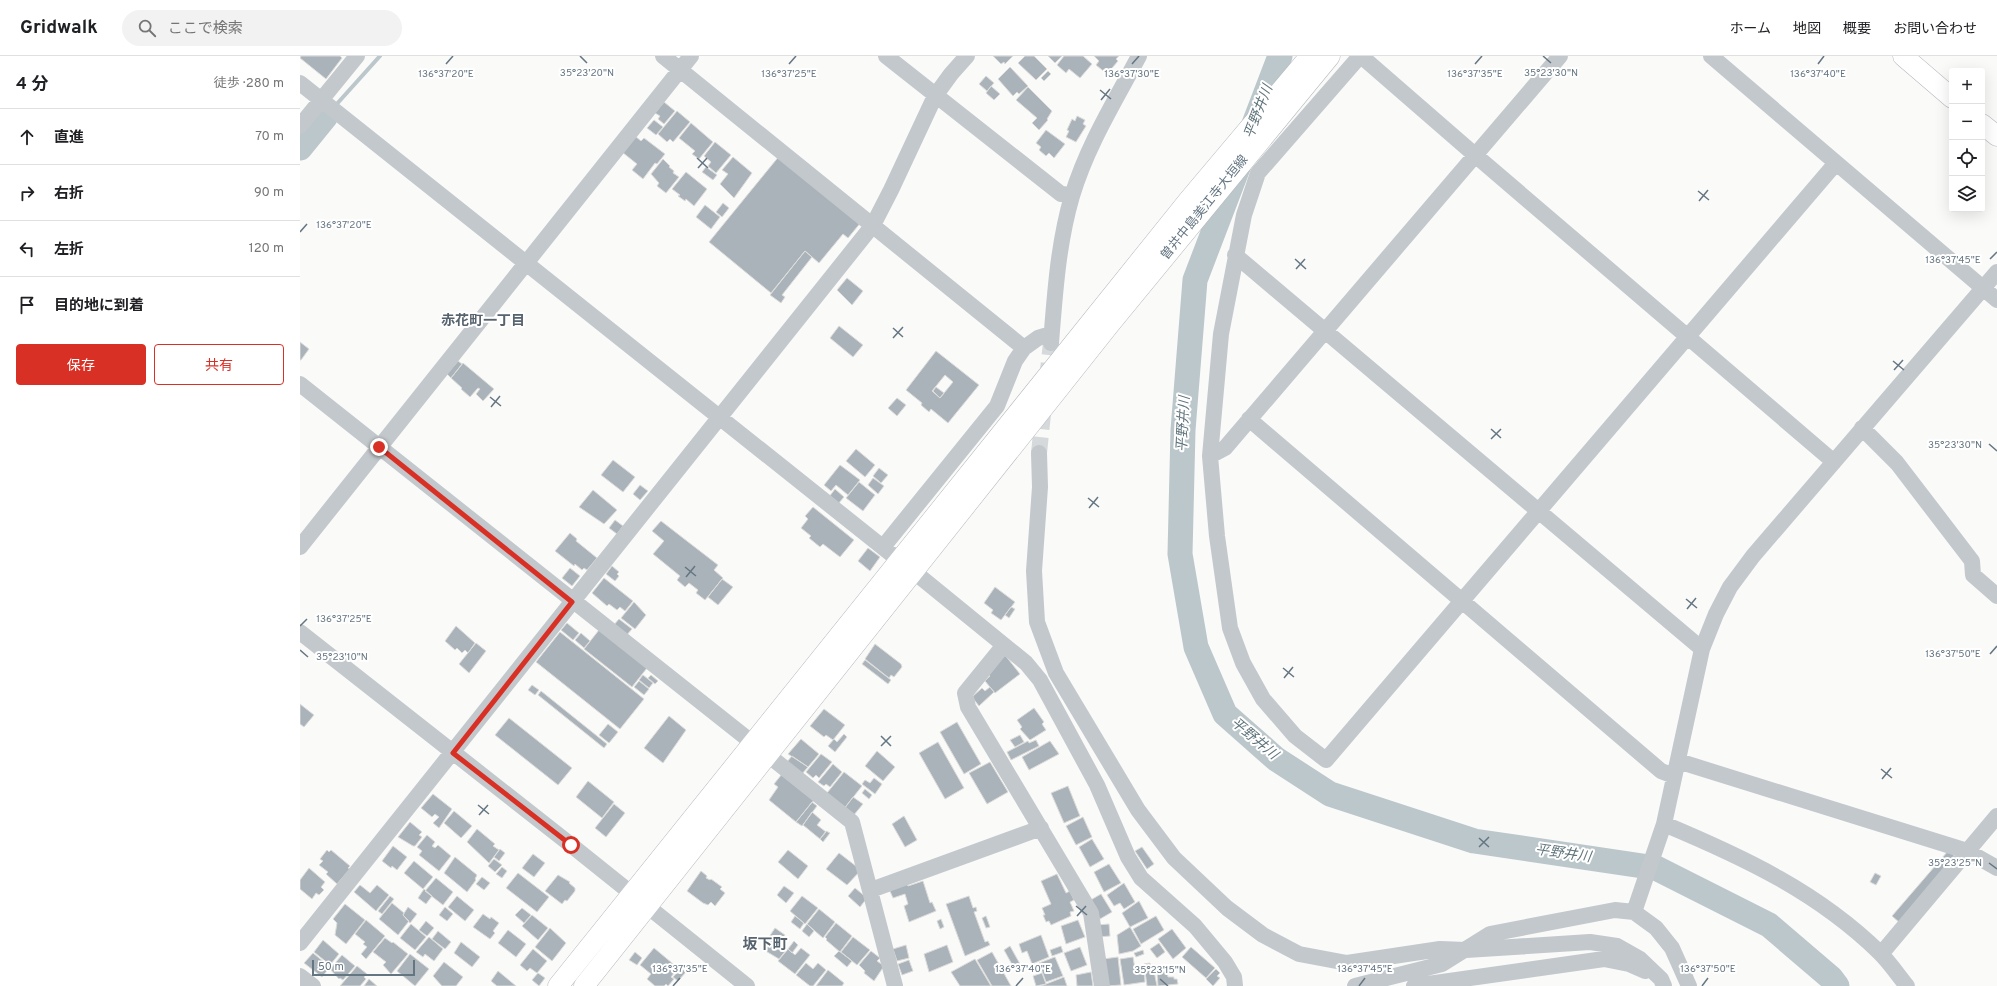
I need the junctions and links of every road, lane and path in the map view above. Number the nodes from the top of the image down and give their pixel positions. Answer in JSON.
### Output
{"nodes":[{"id":1,"x":357,"y":56,"type":"edge"},
{"id":2,"x":663,"y":56,"type":"edge"},
{"id":3,"x":691,"y":56,"type":"edge"},
{"id":4,"x":886,"y":56,"type":"edge"},
{"id":5,"x":967,"y":56,"type":"edge"},
{"id":6,"x":1140,"y":56,"type":"edge"},
{"id":7,"x":1310,"y":56,"type":"edge"},
{"id":8,"x":1330,"y":56,"type":"edge"},
{"id":9,"x":1361,"y":56,"type":"edge"},
{"id":10,"x":1560,"y":56,"type":"edge"},
{"id":11,"x":1711,"y":56,"type":"edge"},
{"id":12,"x":1903,"y":56,"type":"edge"},
{"id":13,"x":680,"y":70,"type":"junction"},
{"id":14,"x":300,"y":83,"type":"edge"},
{"id":15,"x":1949,"y":95,"type":"edge"},
{"id":16,"x":935,"y":96,"type":"junction"},
{"id":17,"x":323,"y":102,"type":"junction"},
{"id":18,"x":300,"y":126,"type":"edge"},
{"id":19,"x":1985,"y":126,"type":"edge"},
{"id":20,"x":1997,"y":136,"type":"edge"},
{"id":21,"x":1475,"y":155,"type":"junction"},
{"id":22,"x":1836,"y":163,"type":"junction"},
{"id":23,"x":1072,"y":195,"type":"junction"},
{"id":24,"x":873,"y":225,"type":"junction"},
{"id":25,"x":1235,"y":255,"type":"junction"},
{"id":26,"x":526,"y":264,"type":"junction"},
{"id":27,"x":1997,"y":272,"type":"edge"},
{"id":28,"x":1983,"y":288,"type":"junction"},
{"id":29,"x":1997,"y":300,"type":"edge"},
{"id":30,"x":1105,"y":317,"type":"junction"},
{"id":31,"x":1326,"y":330,"type":"junction"},
{"id":32,"x":1688,"y":338,"type":"junction"},
{"id":33,"x":1024,"y":348,"type":"junction"},
{"id":34,"x":300,"y":384,"type":"edge"},
{"id":35,"x":720,"y":418,"type":"junction"},
{"id":36,"x":1249,"y":420,"type":"junction"},
{"id":37,"x":1862,"y":428,"type":"junction"},
{"id":38,"x":379,"y":447,"type":"junction"},
{"id":39,"x":1039,"y":453,"type":"tunnel mouth"},
{"id":40,"x":1210,"y":456,"type":"junction"},
{"id":41,"x":1834,"y":462,"type":"junction"},
{"id":42,"x":1538,"y":511,"type":"junction"},
{"id":43,"x":300,"y":547,"type":"edge"},
{"id":44,"x":883,"y":547,"type":"junction"},
{"id":45,"x":907,"y":566,"type":"junction"},
{"id":46,"x":1997,"y":596,"type":"edge"},
{"id":47,"x":1462,"y":600,"type":"junction"},
{"id":48,"x":572,"y":602,"type":"junction"},
{"id":49,"x":300,"y":632,"type":"edge"},
{"id":50,"x":1004,"y":644,"type":"junction"},
{"id":51,"x":1702,"y":649,"type":"junction"},
{"id":52,"x":761,"y":749,"type":"junction"},
{"id":53,"x":453,"y":753,"type":"junction"},
{"id":54,"x":1676,"y":769,"type":"junction"},
{"id":55,"x":1997,"y":816,"type":"edge"},
{"id":56,"x":1663,"y":827,"type":"junction"},
{"id":57,"x":1041,"y":828,"type":"junction"},
{"id":58,"x":1967,"y":851,"type":"junction"},
{"id":59,"x":1997,"y":868,"type":"edge"},
{"id":60,"x":871,"y":890,"type":"junction"},
{"id":61,"x":630,"y":894,"type":"junction"},
{"id":62,"x":646,"y":907,"type":"junction"},
{"id":63,"x":1635,"y":908,"type":"junction"},
{"id":64,"x":300,"y":943,"type":"edge"},
{"id":65,"x":1466,"y":950,"type":"junction"},
{"id":66,"x":1881,"y":954,"type":"junction"},
{"id":67,"x":300,"y":976,"type":"edge"},
{"id":68,"x":1662,"y":982,"type":"edge"},
{"id":69,"x":891,"y":985,"type":"edge"},
{"id":70,"x":313,"y":986,"type":"edge"},
{"id":71,"x":558,"y":986,"type":"edge"},
{"id":72,"x":584,"y":986,"type":"edge"},
{"id":73,"x":747,"y":986,"type":"edge"},
{"id":74,"x":1102,"y":986,"type":"edge"},
{"id":75,"x":1235,"y":986,"type":"edge"},
{"id":76,"x":1355,"y":986,"type":"edge"},
{"id":77,"x":1414,"y":986,"type":"edge"},
{"id":78,"x":1689,"y":986,"type":"edge"},
{"id":79,"x":1907,"y":986,"type":"edge"}],
"edges":[{"from":1,"to":17,"type":"street"},
{"from":2,"to":13,"type":"street"},
{"from":3,"to":13,"type":"street"},
{"from":4,"to":16,"type":"street"},
{"from":5,"to":16,"type":"street"},
{"from":6,"to":23,"type":"street"},
{"from":7,"to":30,"type":"main road","name":"曽井中島美江寺大垣線"},
{"from":8,"to":30,"type":"main road","name":"曽井中島美江寺大垣線"},
{"from":9,"to":21,"type":"street"},
{"from":9,"to":25,"type":"street"},
{"from":10,"to":21,"type":"street"},
{"from":11,"to":22,"type":"street"},
{"from":12,"to":15,"type":"main road"},
{"from":13,"to":24,"type":"street"},
{"from":13,"to":26,"type":"street"},
{"from":14,"to":17,"type":"street"},
{"from":16,"to":23,"type":"street"},
{"from":16,"to":24,"type":"street"},
{"from":17,"to":18,"type":"street"},
{"from":17,"to":26,"type":"street"},
{"from":19,"to":20,"type":"main road"},
{"from":21,"to":31,"type":"street"},
{"from":21,"to":32,"type":"street"},
{"from":22,"to":28,"type":"street"},
{"from":22,"to":32,"type":"street"},
{"from":23,"to":33,"type":"street"},
{"from":24,"to":33,"type":"street"},
{"from":24,"to":35,"type":"street"},
{"from":25,"to":31,"type":"street"},
{"from":25,"to":40,"type":"street"},
{"from":26,"to":35,"type":"street"},
{"from":26,"to":38,"type":"street"},
{"from":27,"to":28,"type":"street"},
{"from":28,"to":29,"type":"street"},
{"from":28,"to":37,"type":"street"},
{"from":30,"to":45,"type":"main road"},
{"from":31,"to":36,"type":"street"},
{"from":31,"to":42,"type":"street"},
{"from":32,"to":41,"type":"street"},
{"from":32,"to":42,"type":"street"},
{"from":33,"to":44,"type":"street"},
{"from":34,"to":38,"type":"street"},
{"from":35,"to":44,"type":"street"},
{"from":35,"to":48,"type":"street"},
{"from":36,"to":40,"type":"street"},
{"from":36,"to":47,"type":"street"},
{"from":37,"to":41,"type":"street"},
{"from":37,"to":46,"type":"street"},
{"from":38,"to":43,"type":"street"},
{"from":38,"to":48,"type":"street"},
{"from":39,"to":65,"type":"street"},
{"from":40,"to":47,"type":"street"},
{"from":41,"to":51,"type":"street"},
{"from":42,"to":47,"type":"street"},
{"from":42,"to":51,"type":"street"},
{"from":44,"to":45,"type":"street"},
{"from":45,"to":50,"type":"street"},
{"from":45,"to":52,"type":"main road"},
{"from":47,"to":54,"type":"street"},
{"from":48,"to":52,"type":"street"},
{"from":48,"to":53,"type":"street"},
{"from":49,"to":53,"type":"street"},
{"from":50,"to":57,"type":"street"},
{"from":50,"to":75,"type":"street"},
{"from":51,"to":54,"type":"street"},
{"from":52,"to":60,"type":"street"},
{"from":52,"to":61,"type":"main road"},
{"from":52,"to":62,"type":"main road"},
{"from":53,"to":61,"type":"street"},
{"from":53,"to":64,"type":"street"},
{"from":54,"to":56,"type":"street"},
{"from":54,"to":58,"type":"street"},
{"from":55,"to":58,"type":"street"},
{"from":56,"to":63,"type":"street"},
{"from":56,"to":66,"type":"street"},
{"from":57,"to":60,"type":"street"},
{"from":57,"to":74,"type":"street"},
{"from":58,"to":59,"type":"street"},
{"from":58,"to":66,"type":"street"},
{"from":60,"to":69,"type":"street"},
{"from":61,"to":62,"type":"street"},
{"from":61,"to":71,"type":"main road"},
{"from":62,"to":72,"type":"main road"},
{"from":62,"to":73,"type":"street"},
{"from":63,"to":65,"type":"street"},
{"from":63,"to":78,"type":"street"},
{"from":65,"to":68,"type":"street"},
{"from":65,"to":76,"type":"street"},
{"from":66,"to":79,"type":"street"},
{"from":67,"to":70,"type":"street"},
{"from":68,"to":77,"type":"street"}]}
